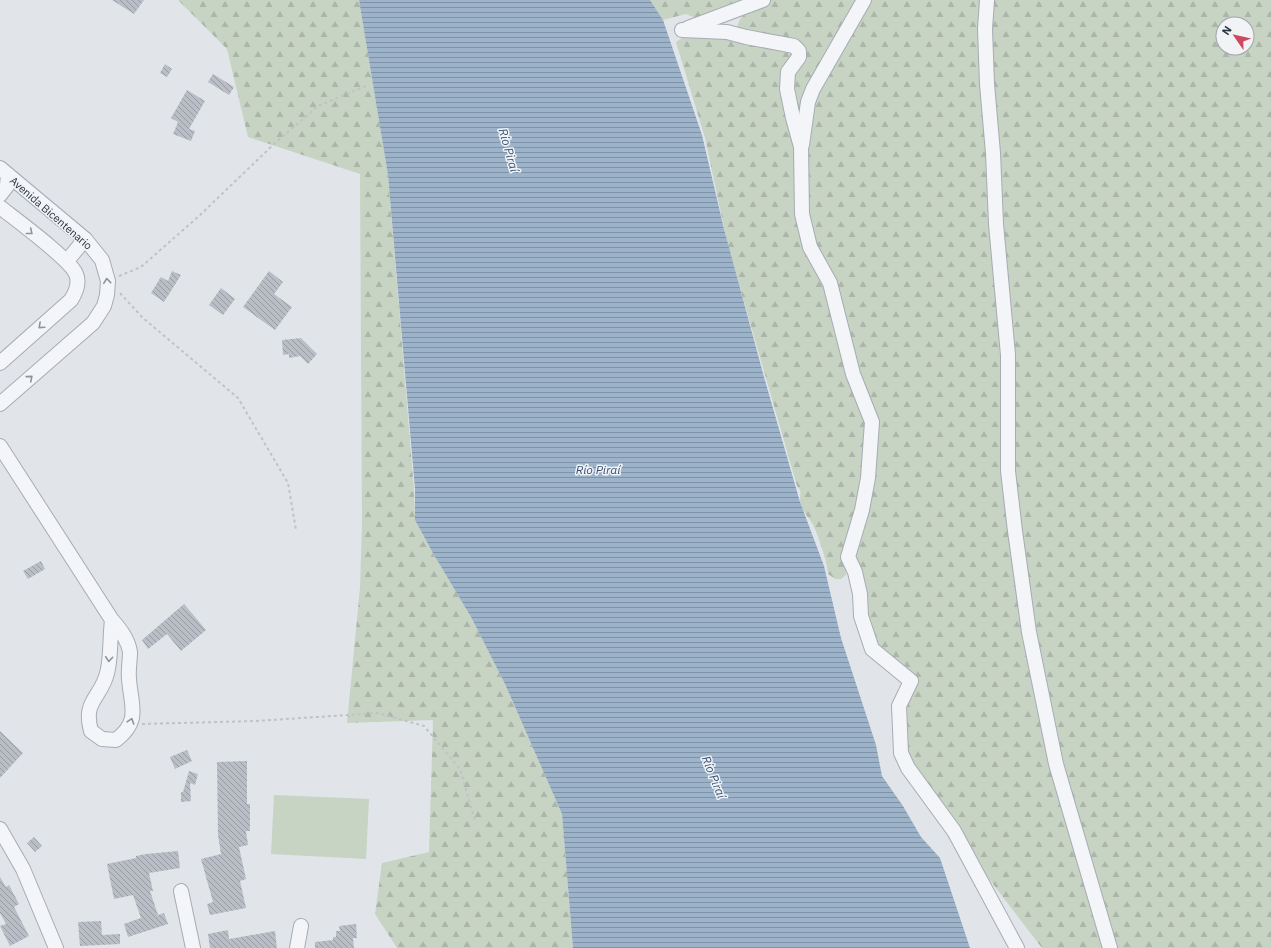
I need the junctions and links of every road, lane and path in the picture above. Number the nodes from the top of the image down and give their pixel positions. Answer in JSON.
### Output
{"nodes":[{"id":1,"x":763,"y":0,"type":"edge"},
{"id":2,"x":864,"y":0,"type":"edge"},
{"id":3,"x":987,"y":0,"type":"edge"},
{"id":4,"x":366,"y":86,"type":"dead end"},
{"id":5,"x":801,"y":148,"type":"junction"},
{"id":6,"x":4,"y":171,"type":"edge"},
{"id":7,"x":0,"y":195,"type":"edge"},
{"id":8,"x":0,"y":207,"type":"edge"},
{"id":9,"x":85,"y":239,"type":"junction"},
{"id":10,"x":66,"y":261,"type":"junction"},
{"id":11,"x":108,"y":281,"type":"junction"},
{"id":12,"x":0,"y":363,"type":"edge"},
{"id":13,"x":0,"y":404,"type":"edge"},
{"id":14,"x":0,"y":446,"type":"edge"},
{"id":15,"x":296,"y":530,"type":"dead end"},
{"id":16,"x":112,"y":620,"type":"junction"},
{"id":17,"x":131,"y":724,"type":"junction"},
{"id":18,"x":475,"y":822,"type":"dead end"},
{"id":19,"x":0,"y":828,"type":"edge"},
{"id":20,"x":181,"y":891,"type":"dead end"},
{"id":21,"x":301,"y":926,"type":"dead end"},
{"id":22,"x":56,"y":948,"type":"edge"},
{"id":23,"x":193,"y":948,"type":"edge"},
{"id":24,"x":297,"y":948,"type":"edge"},
{"id":25,"x":1017,"y":948,"type":"edge"},
{"id":26,"x":1110,"y":948,"type":"edge"}],
"edges":[{"from":1,"to":5,"type":"street"},
{"from":2,"to":5,"type":"street"},
{"from":3,"to":26,"type":"street"},
{"from":4,"to":11,"type":"path"},
{"from":5,"to":25,"type":"street"},
{"from":6,"to":7,"type":"street"},
{"from":6,"to":9,"type":"street","name":"Avenida Bicentenario"},
{"from":8,"to":10,"type":"street","one_way":true},
{"from":9,"to":10,"type":"street"},
{"from":11,"to":9,"type":"street","name":"Avenida Bicentenario","one_way":true},
{"from":10,"to":12,"type":"street","one_way":true},
{"from":13,"to":11,"type":"street","name":"Avenida Bicentenario","one_way":true},
{"from":11,"to":15,"type":"path"},
{"from":14,"to":16,"type":"street"},
{"from":17,"to":16,"type":"street","one_way":true},
{"from":16,"to":17,"type":"street","one_way":true},
{"from":17,"to":18,"type":"path"},
{"from":19,"to":22,"type":"street"},
{"from":20,"to":23,"type":"street"},
{"from":21,"to":24,"type":"street"}]}
